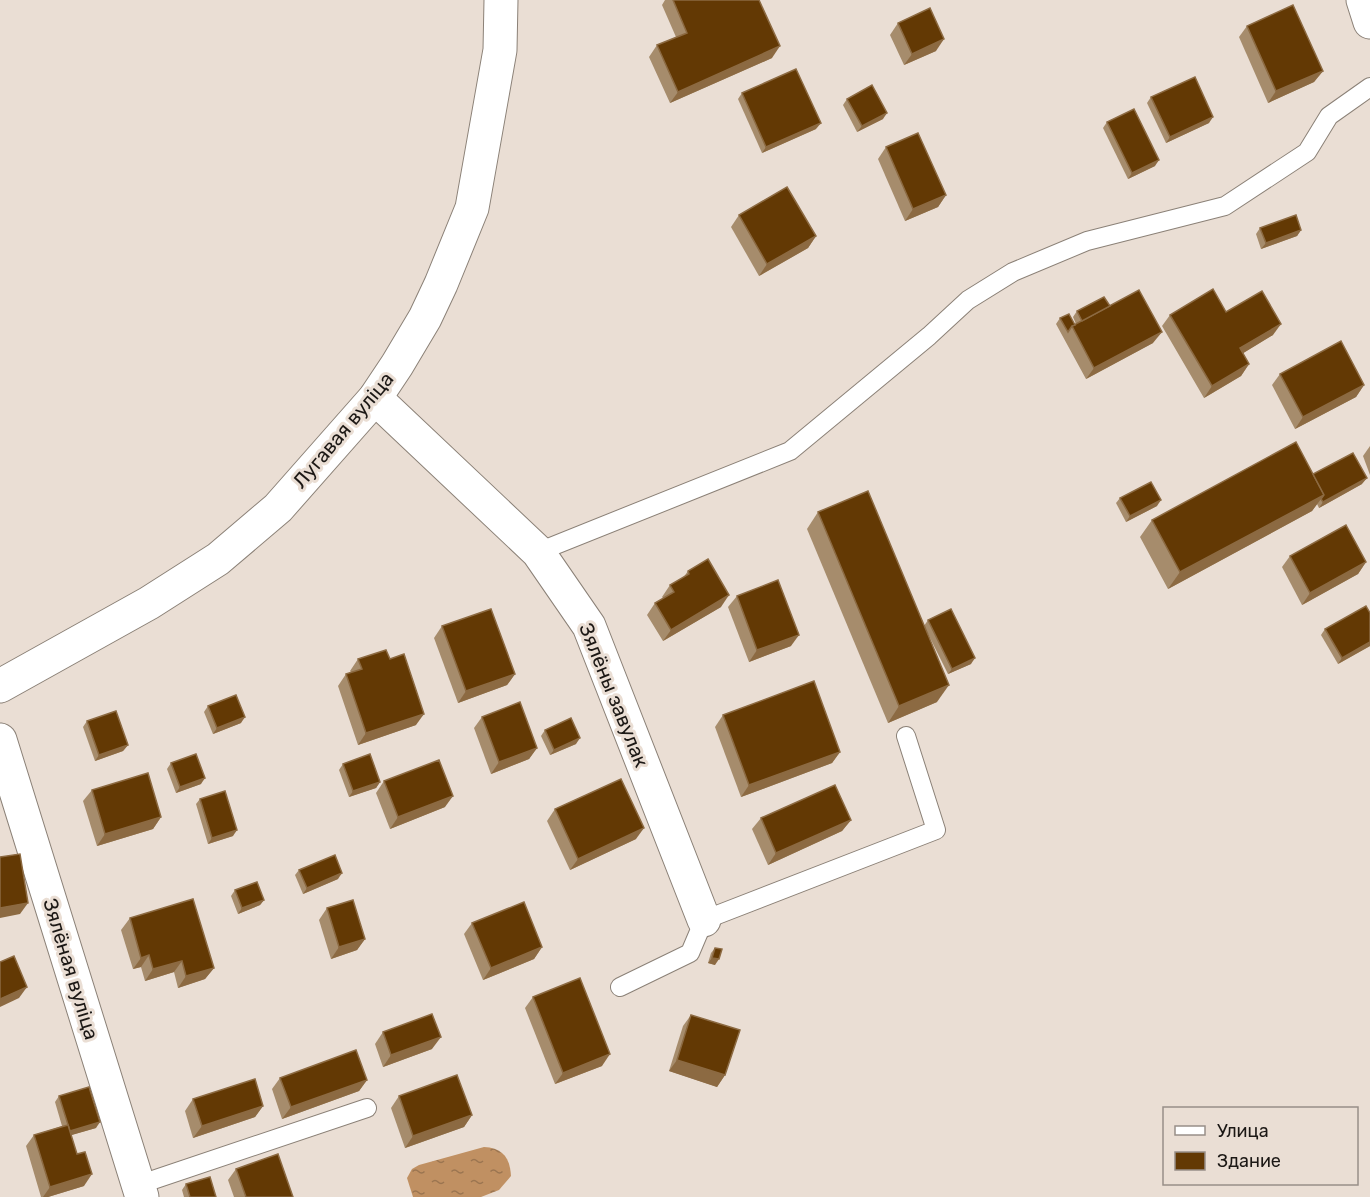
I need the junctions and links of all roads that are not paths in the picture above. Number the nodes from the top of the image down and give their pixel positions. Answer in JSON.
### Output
{"nodes":[{"id":1,"x":501,"y":0,"type":"edge"},
{"id":2,"x":1363,"y":0,"type":"edge"},
{"id":3,"x":1370,"y":22,"type":"edge"},
{"id":4,"x":1370,"y":87,"type":"edge"},
{"id":5,"x":375,"y":398,"type":"junction"},
{"id":6,"x":538,"y":552,"type":"junction"},
{"id":7,"x":0,"y":686,"type":"edge"},
{"id":8,"x":906,"y":736,"type":"dead end"},
{"id":9,"x":0,"y":740,"type":"edge"},
{"id":10,"x":704,"y":920,"type":"junction"},
{"id":11,"x":620,"y":987,"type":"dead end"},
{"id":12,"x":367,"y":1108,"type":"dead end"},
{"id":13,"x":140,"y":1191,"type":"edge"}],
"edges":[{"from":1,"to":5,"type":"street","name":"Лугавая вуліца"},
{"from":2,"to":3,"type":"street"},
{"from":4,"to":6,"type":"lane"},
{"from":5,"to":6,"type":"street","name":"Зялёны завулак"},
{"from":5,"to":7,"type":"street","name":"Лугавая вуліца"},
{"from":6,"to":10,"type":"street","name":"Зялёны завулак"},
{"from":8,"to":10,"type":"lane"},
{"from":9,"to":13,"type":"street","name":"Зялёная вуліца"},
{"from":10,"to":11,"type":"lane"},
{"from":12,"to":13,"type":"lane"}]}
